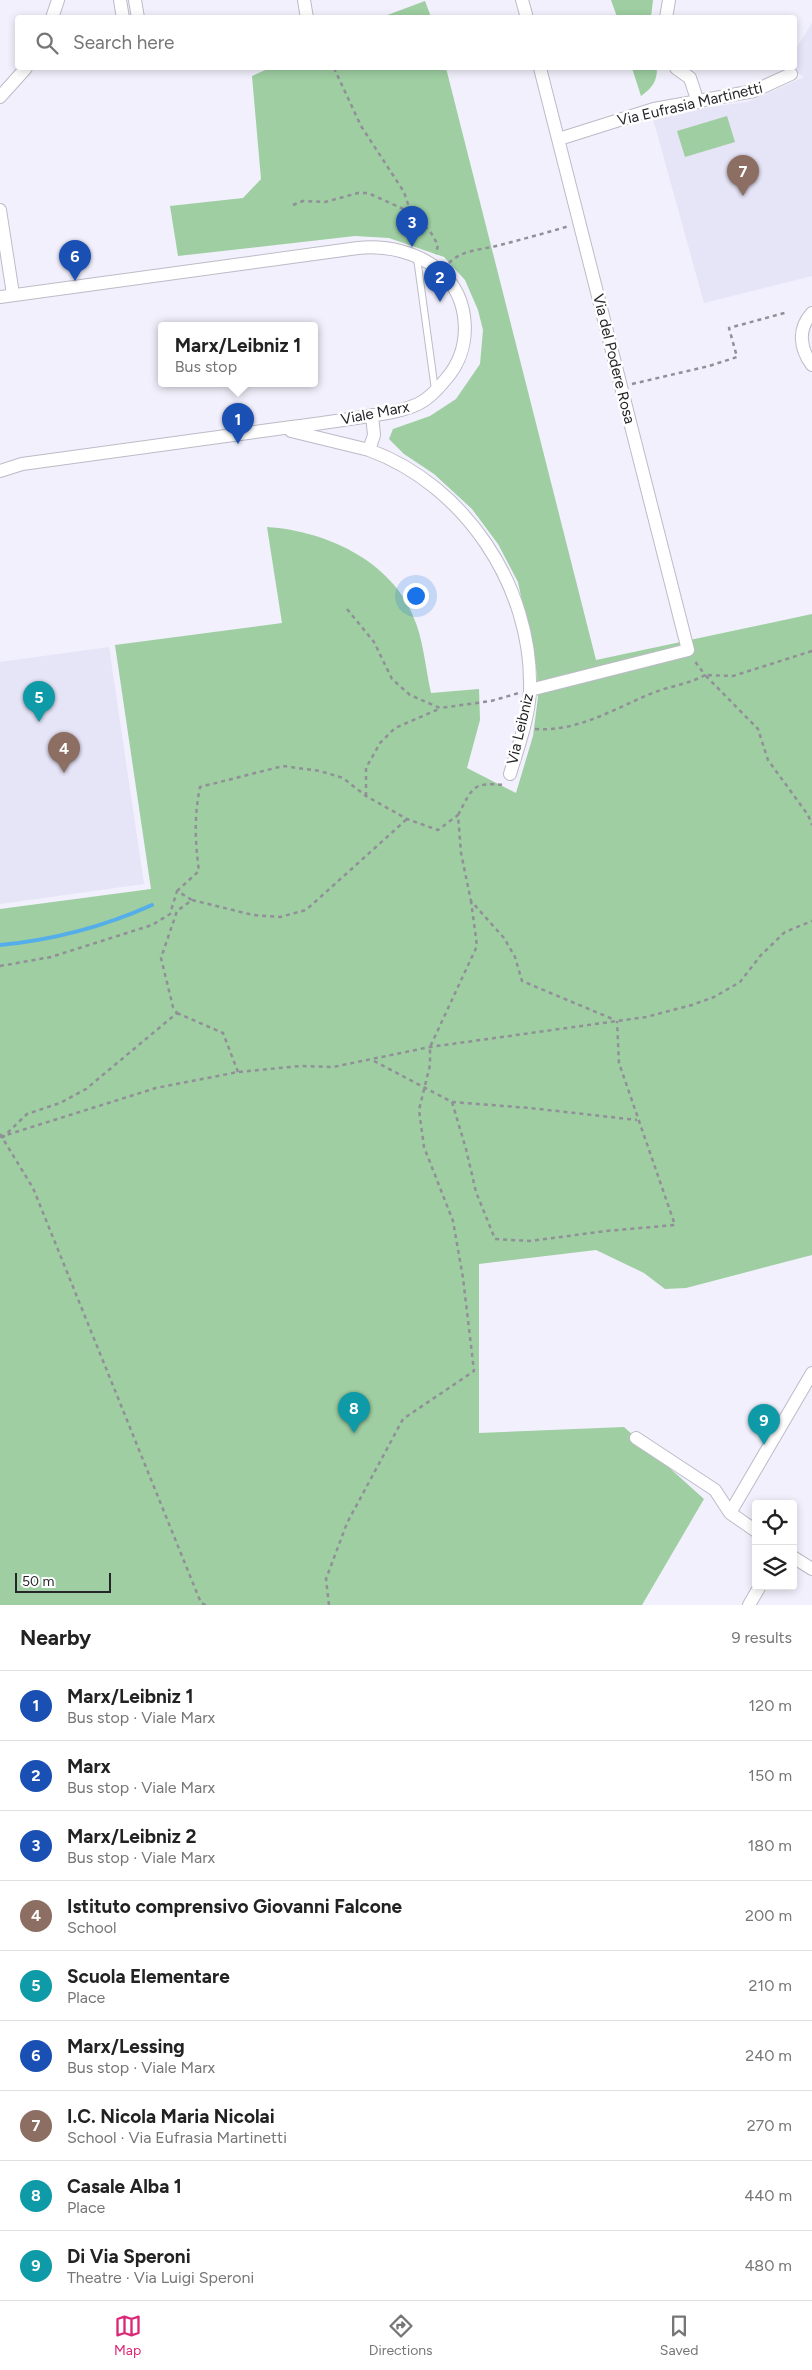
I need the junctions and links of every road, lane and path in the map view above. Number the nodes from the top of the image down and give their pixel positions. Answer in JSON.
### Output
{"nodes":[{"id":1,"x":58,"y":0,"type":"edge"},
{"id":2,"x":120,"y":0,"type":"edge"},
{"id":3,"x":135,"y":0,"type":"edge"},
{"id":4,"x":304,"y":0,"type":"edge"},
{"id":5,"x":522,"y":0,"type":"edge"},
{"id":6,"x":669,"y":0,"type":"edge"},
{"id":7,"x":53,"y":15,"type":"edge"},
{"id":8,"x":122,"y":15,"type":"edge"},
{"id":9,"x":138,"y":15,"type":"edge"},
{"id":10,"x":306,"y":15,"type":"edge"},
{"id":11,"x":526,"y":15,"type":"edge"},
{"id":12,"x":666,"y":15,"type":"edge"},
{"id":13,"x":24,"y":70,"type":"edge"},
{"id":14,"x":335,"y":70,"type":"edge"},
{"id":15,"x":541,"y":70,"type":"edge"},
{"id":16,"x":679,"y":70,"type":"edge"},
{"id":17,"x":791,"y":74,"type":"dead end"},
{"id":18,"x":0,"y":97,"type":"edge"},
{"id":19,"x":698,"y":102,"type":"junction"},
{"id":20,"x":559,"y":139,"type":"junction"},
{"id":21,"x":293,"y":205,"type":"dead end"},
{"id":22,"x":0,"y":210,"type":"edge"},
{"id":23,"x":411,"y":212,"type":"junction"},
{"id":24,"x":580,"y":223,"type":"junction"},
{"id":25,"x":418,"y":258,"type":"junction"},
{"id":26,"x":437,"y":268,"type":"junction"},
{"id":27,"x":6,"y":296,"type":"edge"},
{"id":28,"x":788,"y":312,"type":"dead end"},
{"id":29,"x":812,"y":313,"type":"edge"},
{"id":30,"x":812,"y":365,"type":"edge"},
{"id":31,"x":621,"y":386,"type":"junction"},
{"id":32,"x":435,"y":392,"type":"junction"},
{"id":33,"x":372,"y":415,"type":"junction"},
{"id":34,"x":279,"y":429,"type":"junction"},
{"id":35,"x":369,"y":450,"type":"junction"},
{"id":36,"x":0,"y":471,"type":"edge"},
{"id":37,"x":347,"y":609,"type":"dead end"},
{"id":38,"x":688,"y":650,"type":"junction"},
{"id":39,"x":812,"y":651,"type":"edge"},
{"id":40,"x":705,"y":675,"type":"junction"},
{"id":41,"x":530,"y":690,"type":"junction"},
{"id":42,"x":440,"y":708,"type":"junction"},
{"id":43,"x":523,"y":728,"type":"junction"},
{"id":44,"x":510,"y":774,"type":"joint"},
{"id":45,"x":366,"y":796,"type":"junction"},
{"id":46,"x":458,"y":815,"type":"junction"},
{"id":47,"x":407,"y":820,"type":"junction"},
{"id":48,"x":812,"y":825,"type":"edge"},
{"id":49,"x":178,"y":891,"type":"junction"},
{"id":50,"x":192,"y":900,"type":"junction"},
{"id":51,"x":472,"y":901,"type":"junction"},
{"id":52,"x":812,"y":921,"type":"edge"},
{"id":53,"x":0,"y":966,"type":"edge"},
{"id":54,"x":177,"y":1013,"type":"junction"},
{"id":55,"x":617,"y":1021,"type":"junction"},
{"id":56,"x":430,"y":1047,"type":"junction"},
{"id":57,"x":373,"y":1060,"type":"junction"},
{"id":58,"x":238,"y":1072,"type":"junction"},
{"id":59,"x":423,"y":1087,"type":"junction"},
{"id":60,"x":452,"y":1102,"type":"junction"},
{"id":61,"x":637,"y":1120,"type":"junction"},
{"id":62,"x":0,"y":1137,"type":"edge"},
{"id":63,"x":812,"y":1373,"type":"edge"},
{"id":64,"x":636,"y":1438,"type":"dead end"},
{"id":65,"x":730,"y":1513,"type":"junction"},
{"id":66,"x":752,"y":1528,"type":"edge"},
{"id":67,"x":797,"y":1558,"type":"edge"},
{"id":68,"x":810,"y":1563,"type":"edge"},
{"id":69,"x":758,"y":1590,"type":"edge"},
{"id":70,"x":201,"y":1604,"type":"edge"},
{"id":71,"x":206,"y":1605,"type":"edge"},
{"id":72,"x":329,"y":1605,"type":"edge"},
{"id":73,"x":749,"y":1605,"type":"edge"}],
"edges":[{"from":1,"to":7,"type":"street"},
{"from":2,"to":8,"type":"street"},
{"from":3,"to":9,"type":"street"},
{"from":4,"to":10,"type":"street"},
{"from":5,"to":11,"type":"street"},
{"from":6,"to":12,"type":"street"},
{"from":13,"to":18,"type":"street"},
{"from":14,"to":23,"type":"path"},
{"from":15,"to":20,"type":"street","name":"Via del Podere Rosa"},
{"from":16,"to":19,"type":"street"},
{"from":17,"to":19,"type":"street","name":"Via Eufrasia Martinetti"},
{"from":19,"to":20,"type":"street","name":"Via Eufrasia Martinetti"},
{"from":20,"to":24,"type":"street","name":"Via del Podere Rosa"},
{"from":21,"to":23,"type":"path"},
{"from":22,"to":27,"type":"street"},
{"from":23,"to":26,"type":"path"},
{"from":24,"to":26,"type":"path"},
{"from":24,"to":31,"type":"street","name":"Via del Podere Rosa"},
{"from":25,"to":26,"type":"street","name":"Viale Marx"},
{"from":25,"to":27,"type":"street","name":"Viale Marx"},
{"from":25,"to":32,"type":"lane"},
{"from":26,"to":32,"type":"street","name":"Viale Marx"},
{"from":28,"to":31,"type":"path"},
{"from":29,"to":30,"type":"street"},
{"from":31,"to":38,"type":"street","name":"Via del Podere Rosa"},
{"from":32,"to":33,"type":"street","name":"Viale Marx"},
{"from":33,"to":34,"type":"street","name":"Viale Marx"},
{"from":33,"to":35,"type":"street"},
{"from":34,"to":35,"type":"street","name":"Via Leibniz"},
{"from":34,"to":36,"type":"street","name":"Viale Marx"},
{"from":35,"to":41,"type":"street","name":"Via Leibniz"},
{"from":37,"to":42,"type":"path"},
{"from":38,"to":40,"type":"path"},
{"from":38,"to":41,"type":"street"},
{"from":39,"to":40,"type":"path"},
{"from":40,"to":43,"type":"path"},
{"from":40,"to":48,"type":"path"},
{"from":41,"to":42,"type":"path"},
{"from":41,"to":43,"type":"street","name":"Via Leibniz"},
{"from":42,"to":45,"type":"path"},
{"from":43,"to":44,"type":"street","name":"Via Leibniz"},
{"from":44,"to":46,"type":"path"},
{"from":45,"to":47,"type":"path"},
{"from":45,"to":49,"type":"path"},
{"from":46,"to":47,"type":"path"},
{"from":46,"to":51,"type":"path"},
{"from":47,"to":50,"type":"path"},
{"from":49,"to":50,"type":"path"},
{"from":49,"to":53,"type":"path"},
{"from":50,"to":54,"type":"path"},
{"from":51,"to":55,"type":"path"},
{"from":51,"to":56,"type":"path"},
{"from":52,"to":55,"type":"path"},
{"from":54,"to":58,"type":"path"},
{"from":54,"to":62,"type":"path"},
{"from":55,"to":56,"type":"path"},
{"from":55,"to":61,"type":"path"},
{"from":56,"to":57,"type":"path"},
{"from":56,"to":59,"type":"path"},
{"from":57,"to":58,"type":"path"},
{"from":57,"to":59,"type":"path"},
{"from":58,"to":62,"type":"path"},
{"from":59,"to":60,"type":"path"},
{"from":59,"to":72,"type":"path"},
{"from":60,"to":61,"type":"path"},
{"from":60,"to":61,"type":"path"},
{"from":62,"to":70,"type":"path"},
{"from":63,"to":65,"type":"street"},
{"from":64,"to":65,"type":"street"},
{"from":65,"to":66,"type":"street"},
{"from":67,"to":68,"type":"street"},
{"from":69,"to":73,"type":"street"},
{"from":70,"to":71,"type":"path"}]}
